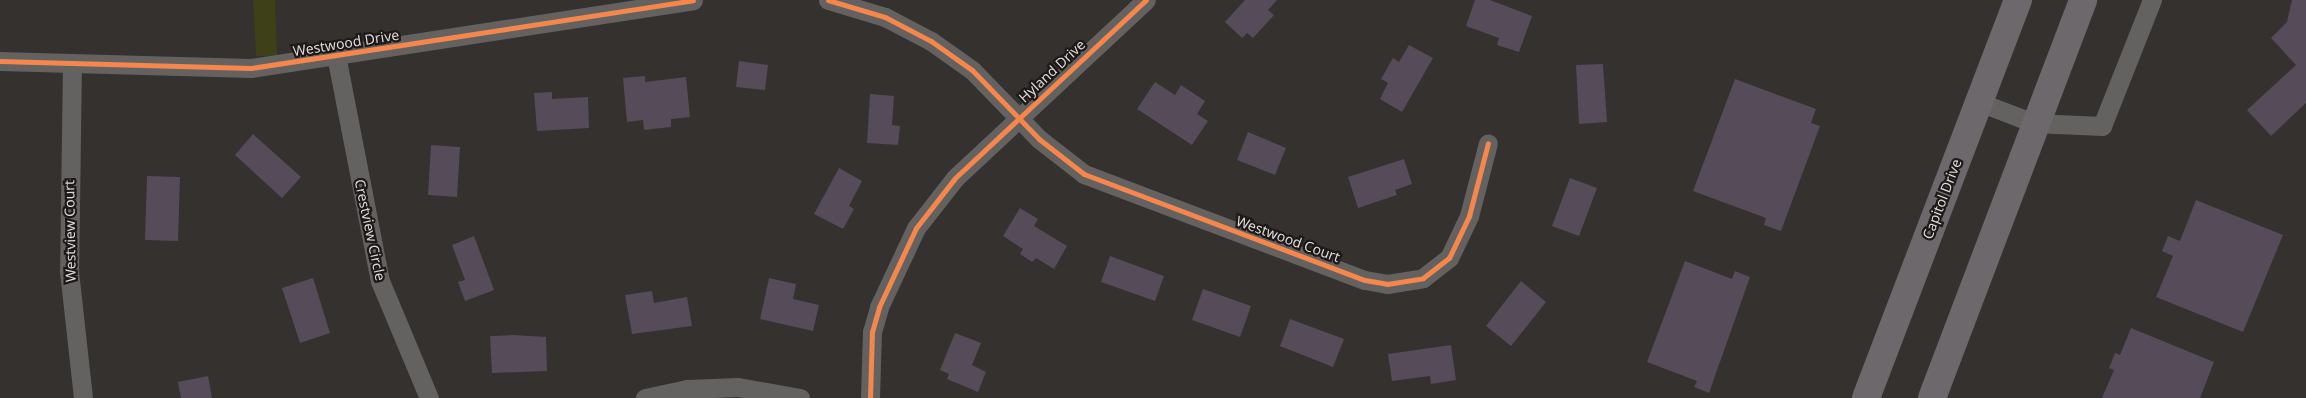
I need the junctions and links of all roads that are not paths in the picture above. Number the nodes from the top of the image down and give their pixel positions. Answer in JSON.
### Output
{"nodes":[{"id":1,"x":693,"y":0,"type":"edge"},
{"id":2,"x":828,"y":0,"type":"edge"},
{"id":3,"x":1146,"y":0,"type":"edge"},
{"id":4,"x":2018,"y":0,"type":"edge"},
{"id":5,"x":2083,"y":0,"type":"edge"},
{"id":6,"x":2152,"y":0,"type":"edge"},
{"id":7,"x":336,"y":55,"type":"junction"},
{"id":8,"x":0,"y":61,"type":"edge"},
{"id":9,"x":72,"y":64,"type":"junction"},
{"id":10,"x":1978,"y":102,"type":"junction"},
{"id":11,"x":1019,"y":117,"type":"junction"},
{"id":12,"x":2034,"y":123,"type":"junction"},
{"id":13,"x":1488,"y":142,"type":"dead end"},
{"id":14,"x":83,"y":398,"type":"edge"},
{"id":15,"x":429,"y":398,"type":"edge"},
{"id":16,"x":645,"y":398,"type":"edge"},
{"id":17,"x":800,"y":398,"type":"edge"},
{"id":18,"x":870,"y":398,"type":"edge"},
{"id":19,"x":1866,"y":398,"type":"edge"},
{"id":20,"x":1932,"y":398,"type":"edge"}],
"edges":[{"from":1,"to":7,"type":"street","name":"Westwood Drive"},
{"from":2,"to":11,"type":"street"},
{"from":3,"to":11,"type":"street","name":"Hyland Drive"},
{"from":4,"to":10,"type":"main road","name":"Capitol Drive"},
{"from":5,"to":12,"type":"main road"},
{"from":6,"to":12,"type":"street"},
{"from":7,"to":9,"type":"street","name":"Westwood Drive"},
{"from":7,"to":15,"type":"street","name":"Crestview Circle"},
{"from":8,"to":9,"type":"street","name":"Westwood Drive"},
{"from":9,"to":14,"type":"street","name":"Westview Court"},
{"from":10,"to":12,"type":"street"},
{"from":10,"to":19,"type":"main road","name":"Capitol Drive"},
{"from":11,"to":13,"type":"street","name":"Westwood Court"},
{"from":11,"to":18,"type":"street","name":"Hyland Drive"},
{"from":12,"to":20,"type":"main road"},
{"from":16,"to":17,"type":"street"}]}
